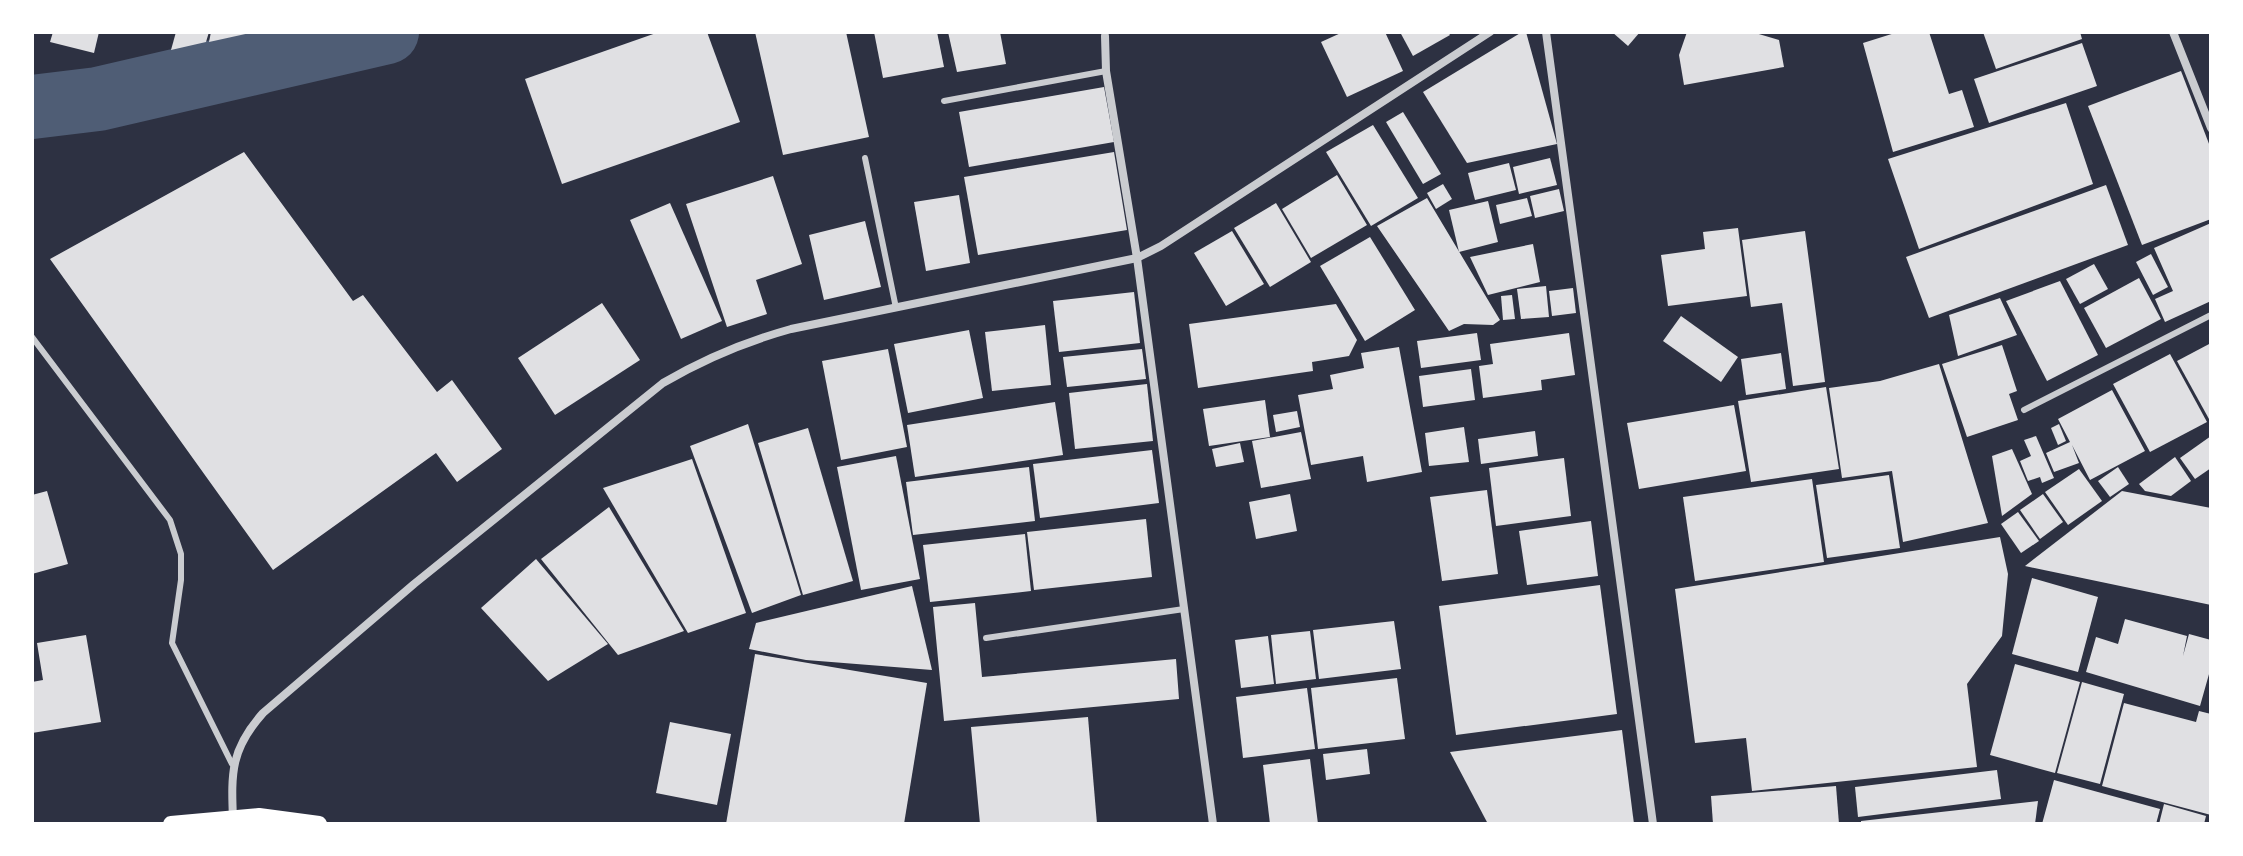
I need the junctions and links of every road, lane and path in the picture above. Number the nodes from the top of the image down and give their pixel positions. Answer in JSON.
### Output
{"nodes":[{"id":1,"x":1490,"y":32,"type":"edge"},
{"id":2,"x":1546,"y":32,"type":"edge"},
{"id":3,"x":2173,"y":32,"type":"edge"},
{"id":4,"x":1105,"y":36,"type":"dead end"},
{"id":5,"x":1106,"y":71,"type":"junction"},
{"id":6,"x":944,"y":101,"type":"dead end"},
{"id":7,"x":2211,"y":128,"type":"edge"},
{"id":8,"x":865,"y":158,"type":"dead end"},
{"id":9,"x":1137,"y":258,"type":"junction"},
{"id":10,"x":896,"y":308,"type":"junction"},
{"id":11,"x":2211,"y":315,"type":"edge"},
{"id":12,"x":32,"y":337,"type":"edge"},
{"id":13,"x":2024,"y":410,"type":"dead end"},
{"id":14,"x":1184,"y":609,"type":"junction"},
{"id":15,"x":986,"y":638,"type":"dead end"},
{"id":16,"x":232,"y":764,"type":"junction"},
{"id":17,"x":233,"y":820,"type":"edge"},
{"id":18,"x":171,"y":824,"type":"edge"},
{"id":19,"x":319,"y":824,"type":"edge"},
{"id":20,"x":1213,"y":824,"type":"edge"},
{"id":21,"x":1653,"y":824,"type":"edge"}],
"edges":[{"from":1,"to":9,"type":"street"},
{"from":2,"to":21,"type":"street"},
{"from":3,"to":7,"type":"street"},
{"from":4,"to":5,"type":"street"},
{"from":5,"to":6,"type":"lane"},
{"from":5,"to":9,"type":"street"},
{"from":8,"to":10,"type":"lane"},
{"from":9,"to":10,"type":"street"},
{"from":9,"to":14,"type":"street"},
{"from":10,"to":16,"type":"street"},
{"from":11,"to":13,"type":"lane"},
{"from":12,"to":16,"type":"lane"},
{"from":14,"to":15,"type":"lane"},
{"from":14,"to":20,"type":"street"},
{"from":16,"to":17,"type":"street"},
{"from":17,"to":18,"type":"main road"},
{"from":17,"to":19,"type":"main road"}]}
